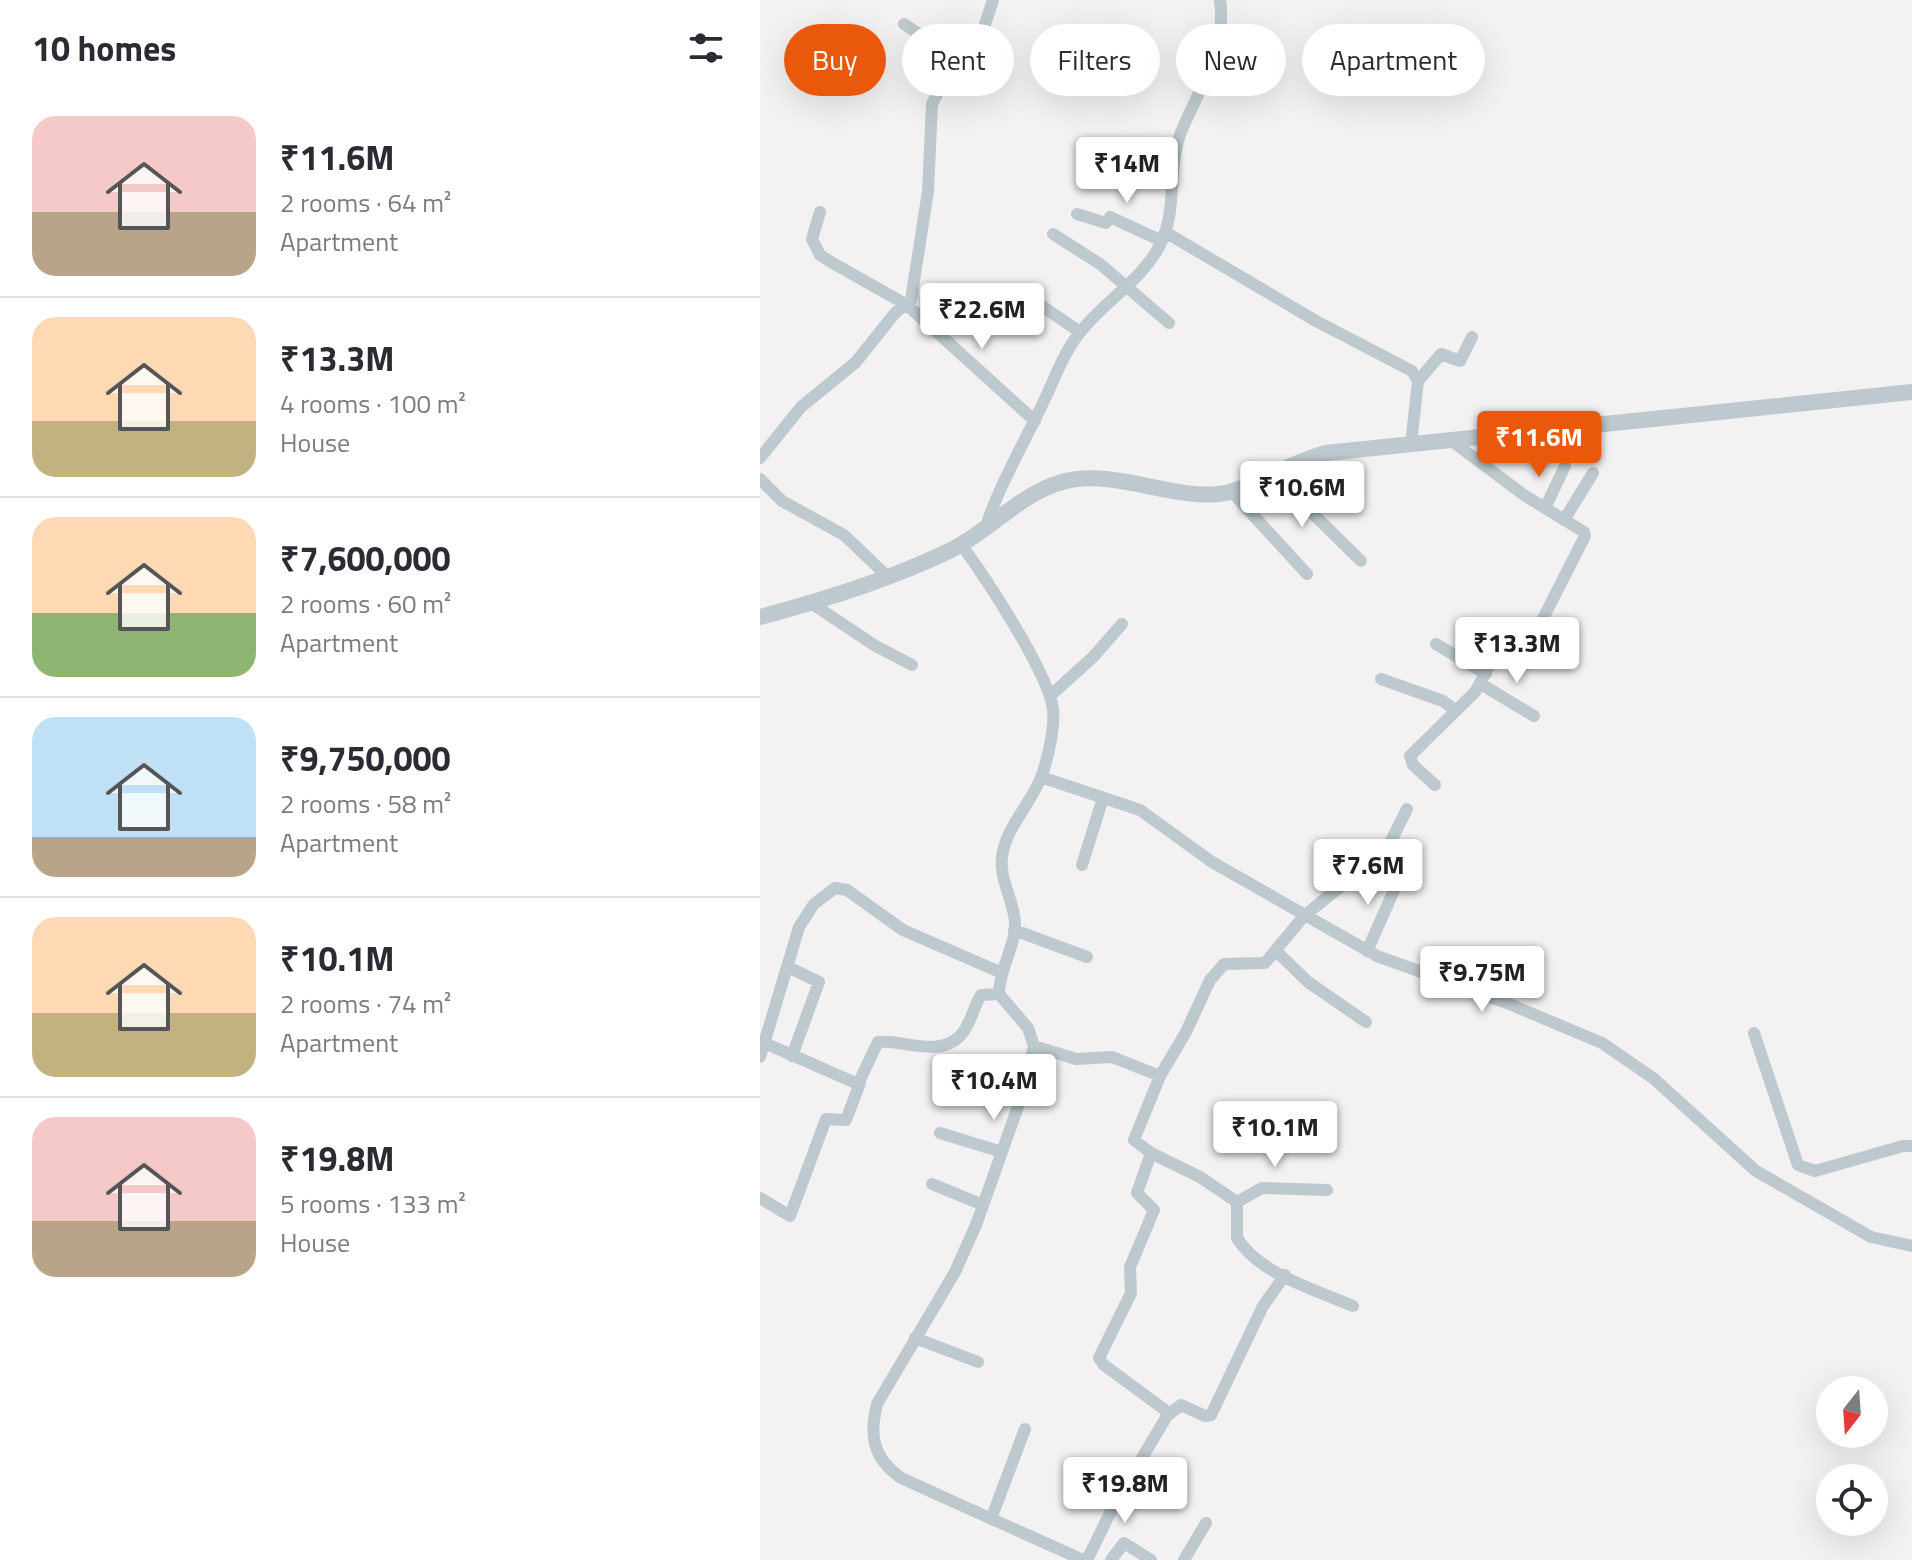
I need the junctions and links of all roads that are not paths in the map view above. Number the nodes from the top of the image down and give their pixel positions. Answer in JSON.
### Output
{"nodes":[{"id":1,"x":993,"y":0,"type":"edge"},
{"id":2,"x":1220,"y":0,"type":"edge"},
{"id":3,"x":985,"y":24,"type":"edge"},
{"id":4,"x":936,"y":96,"type":"edge"},
{"id":5,"x":820,"y":212,"type":"dead end"},
{"id":6,"x":1077,"y":214,"type":"dead end"},
{"id":7,"x":1053,"y":234,"type":"dead end"},
{"id":8,"x":1164,"y":237,"type":"junction"},
{"id":9,"x":1126,"y":287,"type":"junction"},
{"id":10,"x":1020,"y":291,"type":"dead end"},
{"id":11,"x":907,"y":305,"type":"junction"},
{"id":12,"x":1169,"y":323,"type":"dead end"},
{"id":13,"x":1080,"y":332,"type":"junction"},
{"id":14,"x":1472,"y":337,"type":"dead end"},
{"id":15,"x":1418,"y":381,"type":"junction"},
{"id":16,"x":1912,"y":392,"type":"edge"},
{"id":17,"x":1035,"y":421,"type":"junction"},
{"id":18,"x":1449,"y":439,"type":"junction"},
{"id":19,"x":1411,"y":444,"type":"junction"},
{"id":20,"x":760,"y":458,"type":"edge"},
{"id":21,"x":1565,"y":466,"type":"dead end"},
{"id":22,"x":1279,"y":470,"type":"junction"},
{"id":23,"x":1593,"y":473,"type":"dead end"},
{"id":24,"x":760,"y":479,"type":"edge"},
{"id":25,"x":1231,"y":491,"type":"junction"},
{"id":26,"x":1545,"y":508,"type":"junction"},
{"id":27,"x":1564,"y":520,"type":"junction"},
{"id":28,"x":986,"y":526,"type":"junction"},
{"id":29,"x":961,"y":544,"type":"junction"},
{"id":30,"x":1361,"y":561,"type":"dead end"},
{"id":31,"x":1307,"y":574,"type":"dead end"},
{"id":32,"x":887,"y":576,"type":"junction"},
{"id":33,"x":811,"y":603,"type":"junction"},
{"id":34,"x":760,"y":617,"type":"edge"},
{"id":35,"x":1122,"y":624,"type":"dead end"},
{"id":36,"x":1436,"y":644,"type":"dead end"},
{"id":37,"x":912,"y":665,"type":"dead end"},
{"id":38,"x":1381,"y":679,"type":"dead end"},
{"id":39,"x":1483,"y":679,"type":"junction"},
{"id":40,"x":1050,"y":696,"type":"junction"},
{"id":41,"x":1456,"y":711,"type":"junction"},
{"id":42,"x":1534,"y":716,"type":"dead end"},
{"id":43,"x":1041,"y":777,"type":"junction"},
{"id":44,"x":1435,"y":785,"type":"dead end"},
{"id":45,"x":1103,"y":798,"type":"junction"},
{"id":46,"x":1407,"y":809,"type":"dead end"},
{"id":47,"x":1379,"y":858,"type":"junction"},
{"id":48,"x":1082,"y":865,"type":"dead end"},
{"id":49,"x":1304,"y":916,"type":"junction"},
{"id":50,"x":1014,"y":930,"type":"junction"},
{"id":51,"x":1276,"y":951,"type":"junction"},
{"id":52,"x":1367,"y":951,"type":"junction"},
{"id":53,"x":1087,"y":957,"type":"dead end"},
{"id":54,"x":788,"y":967,"type":"junction"},
{"id":55,"x":1002,"y":973,"type":"junction"},
{"id":56,"x":999,"y":994,"type":"junction"},
{"id":57,"x":1366,"y":1022,"type":"dead end"},
{"id":58,"x":1754,"y":1033,"type":"dead end"},
{"id":59,"x":762,"y":1042,"type":"edge"},
{"id":60,"x":1034,"y":1046,"type":"junction"},
{"id":61,"x":792,"y":1056,"type":"junction"},
{"id":62,"x":760,"y":1057,"type":"edge"},
{"id":63,"x":1160,"y":1076,"type":"junction"},
{"id":64,"x":860,"y":1083,"type":"junction"},
{"id":65,"x":940,"y":1133,"type":"dead end"},
{"id":66,"x":1912,"y":1146,"type":"edge"},
{"id":67,"x":1002,"y":1152,"type":"junction"},
{"id":68,"x":1151,"y":1153,"type":"junction"},
{"id":69,"x":932,"y":1184,"type":"dead end"},
{"id":70,"x":1327,"y":1190,"type":"dead end"},
{"id":71,"x":760,"y":1198,"type":"edge"},
{"id":72,"x":1237,"y":1202,"type":"junction"},
{"id":73,"x":983,"y":1205,"type":"junction"},
{"id":74,"x":1912,"y":1246,"type":"edge"},
{"id":75,"x":1285,"y":1275,"type":"junction"},
{"id":76,"x":1353,"y":1306,"type":"dead end"},
{"id":77,"x":915,"y":1338,"type":"junction"},
{"id":78,"x":978,"y":1362,"type":"dead end"},
{"id":79,"x":1167,"y":1416,"type":"junction"},
{"id":80,"x":1025,"y":1429,"type":"dead end"},
{"id":81,"x":991,"y":1519,"type":"junction"},
{"id":82,"x":1206,"y":1523,"type":"dead end"},
{"id":83,"x":1085,"y":1560,"type":"edge"},
{"id":84,"x":1111,"y":1560,"type":"edge"},
{"id":85,"x":1151,"y":1560,"type":"edge"},
{"id":86,"x":1184,"y":1560,"type":"edge"}],
"edges":[{"from":1,"to":3,"type":"street"},
{"from":2,"to":8,"type":"street"},
{"from":4,"to":11,"type":"street"},
{"from":5,"to":11,"type":"street"},
{"from":6,"to":8,"type":"street"},
{"from":7,"to":9,"type":"street"},
{"from":8,"to":9,"type":"street"},
{"from":8,"to":15,"type":"street"},
{"from":9,"to":12,"type":"street"},
{"from":9,"to":13,"type":"street"},
{"from":10,"to":13,"type":"street"},
{"from":11,"to":17,"type":"street"},
{"from":11,"to":20,"type":"street"},
{"from":13,"to":17,"type":"street"},
{"from":14,"to":15,"type":"street"},
{"from":15,"to":19,"type":"street"},
{"from":16,"to":18,"type":"street"},
{"from":17,"to":28,"type":"street"},
{"from":18,"to":19,"type":"street"},
{"from":18,"to":26,"type":"street"},
{"from":19,"to":22,"type":"street"},
{"from":21,"to":26,"type":"street"},
{"from":22,"to":25,"type":"street"},
{"from":22,"to":30,"type":"street"},
{"from":23,"to":27,"type":"street"},
{"from":24,"to":32,"type":"street"},
{"from":25,"to":28,"type":"street"},
{"from":25,"to":31,"type":"street"},
{"from":26,"to":27,"type":"street"},
{"from":27,"to":39,"type":"street"},
{"from":28,"to":29,"type":"street"},
{"from":29,"to":32,"type":"street"},
{"from":29,"to":40,"type":"street"},
{"from":32,"to":33,"type":"street"},
{"from":33,"to":34,"type":"street"},
{"from":33,"to":37,"type":"street"},
{"from":35,"to":40,"type":"street"},
{"from":36,"to":39,"type":"street"},
{"from":38,"to":41,"type":"street"},
{"from":39,"to":41,"type":"street"},
{"from":39,"to":42,"type":"street"},
{"from":40,"to":43,"type":"street"},
{"from":41,"to":44,"type":"street"},
{"from":43,"to":45,"type":"street"},
{"from":43,"to":50,"type":"street"},
{"from":45,"to":48,"type":"street"},
{"from":45,"to":49,"type":"street"},
{"from":46,"to":47,"type":"street"},
{"from":47,"to":49,"type":"street"},
{"from":47,"to":52,"type":"street"},
{"from":49,"to":51,"type":"street"},
{"from":49,"to":52,"type":"street"},
{"from":50,"to":53,"type":"street"},
{"from":50,"to":55,"type":"street"},
{"from":51,"to":57,"type":"street"},
{"from":51,"to":63,"type":"street"},
{"from":52,"to":74,"type":"street"},
{"from":54,"to":55,"type":"street"},
{"from":54,"to":59,"type":"street"},
{"from":54,"to":61,"type":"street"},
{"from":55,"to":56,"type":"street"},
{"from":56,"to":60,"type":"street"},
{"from":56,"to":64,"type":"street"},
{"from":58,"to":66,"type":"street"},
{"from":59,"to":61,"type":"street"},
{"from":59,"to":62,"type":"street"},
{"from":60,"to":63,"type":"street"},
{"from":60,"to":67,"type":"street"},
{"from":61,"to":64,"type":"street"},
{"from":63,"to":68,"type":"street"},
{"from":64,"to":71,"type":"street"},
{"from":65,"to":67,"type":"street"},
{"from":67,"to":73,"type":"street"},
{"from":68,"to":72,"type":"street"},
{"from":68,"to":79,"type":"street"},
{"from":69,"to":73,"type":"street"},
{"from":70,"to":72,"type":"street"},
{"from":72,"to":75,"type":"street"},
{"from":73,"to":77,"type":"street"},
{"from":75,"to":76,"type":"street"},
{"from":75,"to":79,"type":"street"},
{"from":77,"to":78,"type":"street"},
{"from":77,"to":81,"type":"street"},
{"from":79,"to":83,"type":"street"},
{"from":80,"to":81,"type":"street"},
{"from":81,"to":83,"type":"street"},
{"from":82,"to":86,"type":"street"},
{"from":84,"to":85,"type":"street"}]}
